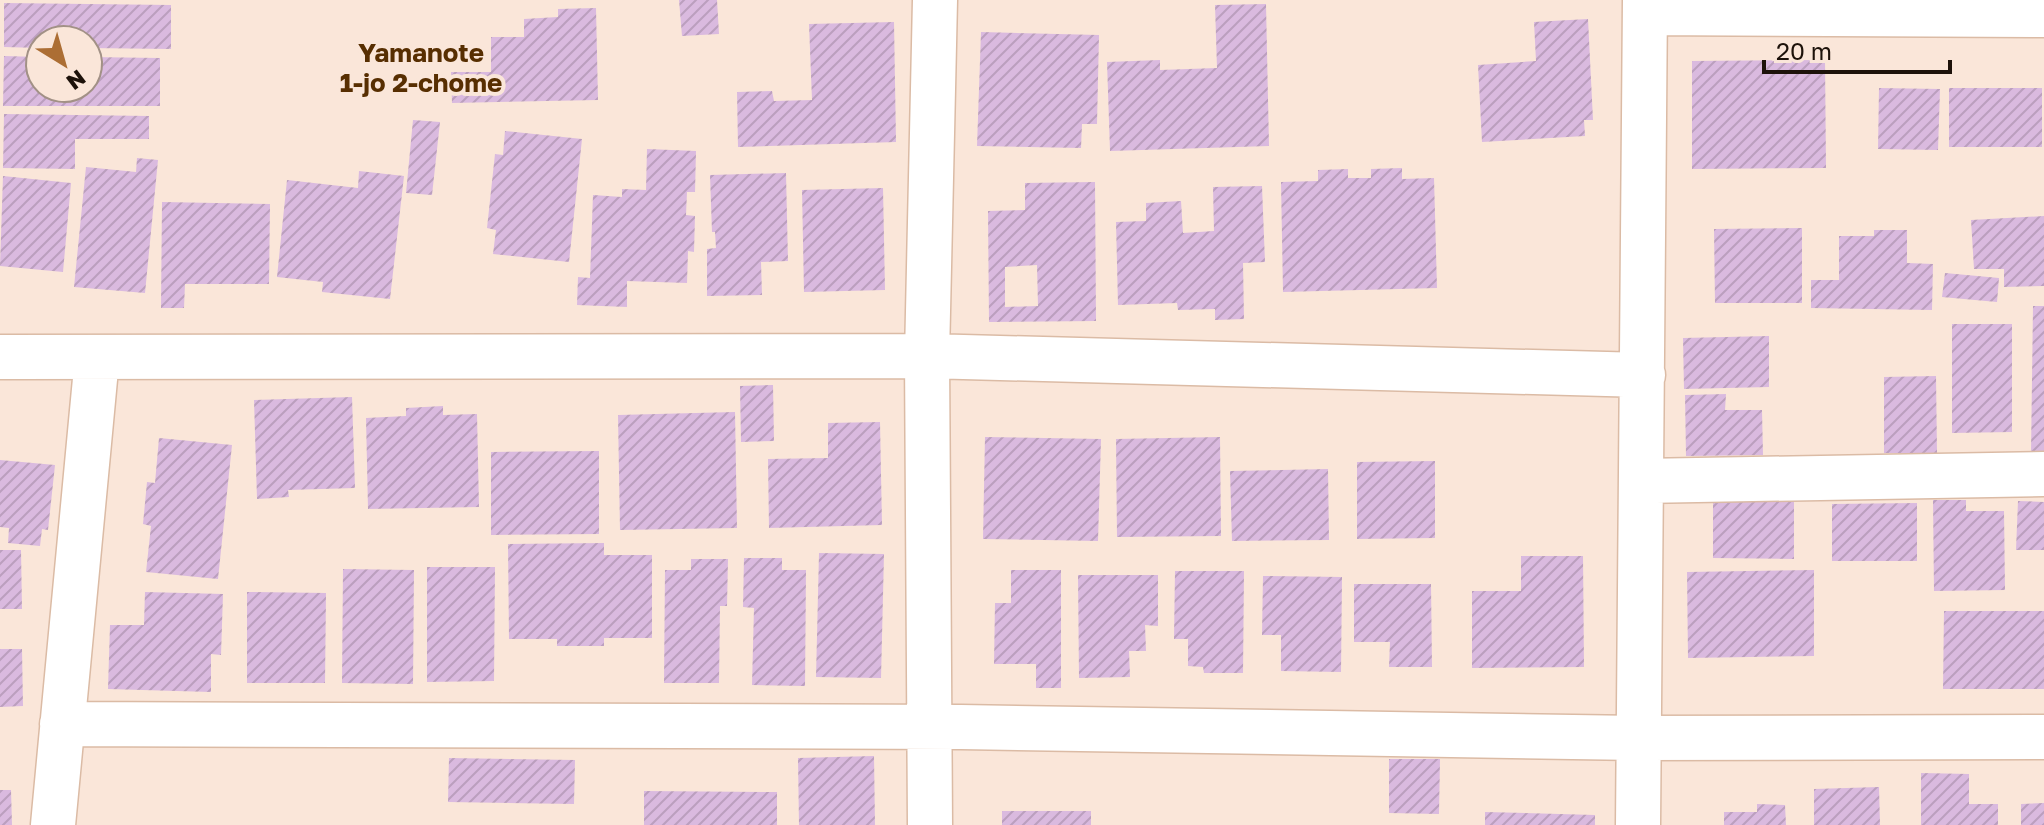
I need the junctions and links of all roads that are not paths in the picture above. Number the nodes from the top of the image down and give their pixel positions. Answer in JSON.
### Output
{"nodes":[{"id":1,"x":935,"y":0,"type":"edge"},
{"id":2,"x":1645,"y":6,"type":"edge"},
{"id":3,"x":1920,"y":7,"type":"edge"},
{"id":4,"x":2044,"y":15,"type":"edge"},
{"id":5,"x":927,"y":356,"type":"junction"},
{"id":6,"x":0,"y":357,"type":"edge"},
{"id":7,"x":97,"y":358,"type":"junction"},
{"id":8,"x":1643,"y":375,"type":"junction"},
{"id":9,"x":2044,"y":474,"type":"edge"},
{"id":10,"x":1642,"y":481,"type":"junction"},
{"id":11,"x":62,"y":724,"type":"junction"},
{"id":12,"x":930,"y":727,"type":"junction"},
{"id":13,"x":2044,"y":737,"type":"edge"},
{"id":14,"x":1638,"y":738,"type":"junction"},
{"id":15,"x":53,"y":825,"type":"edge"},
{"id":16,"x":930,"y":825,"type":"edge"},
{"id":17,"x":1638,"y":825,"type":"edge"}],
"edges":[{"from":1,"to":5,"type":"street"},
{"from":2,"to":3,"type":"street"},
{"from":2,"to":8,"type":"street"},
{"from":3,"to":4,"type":"street"},
{"from":5,"to":7,"type":"street"},
{"from":5,"to":8,"type":"street"},
{"from":5,"to":12,"type":"street"},
{"from":6,"to":7,"type":"street"},
{"from":7,"to":11,"type":"street"},
{"from":8,"to":10,"type":"street"},
{"from":9,"to":10,"type":"street"},
{"from":10,"to":14,"type":"street"},
{"from":11,"to":12,"type":"street"},
{"from":11,"to":15,"type":"street"},
{"from":12,"to":14,"type":"street"},
{"from":12,"to":16,"type":"street"},
{"from":13,"to":14,"type":"street"},
{"from":14,"to":17,"type":"street"}]}
